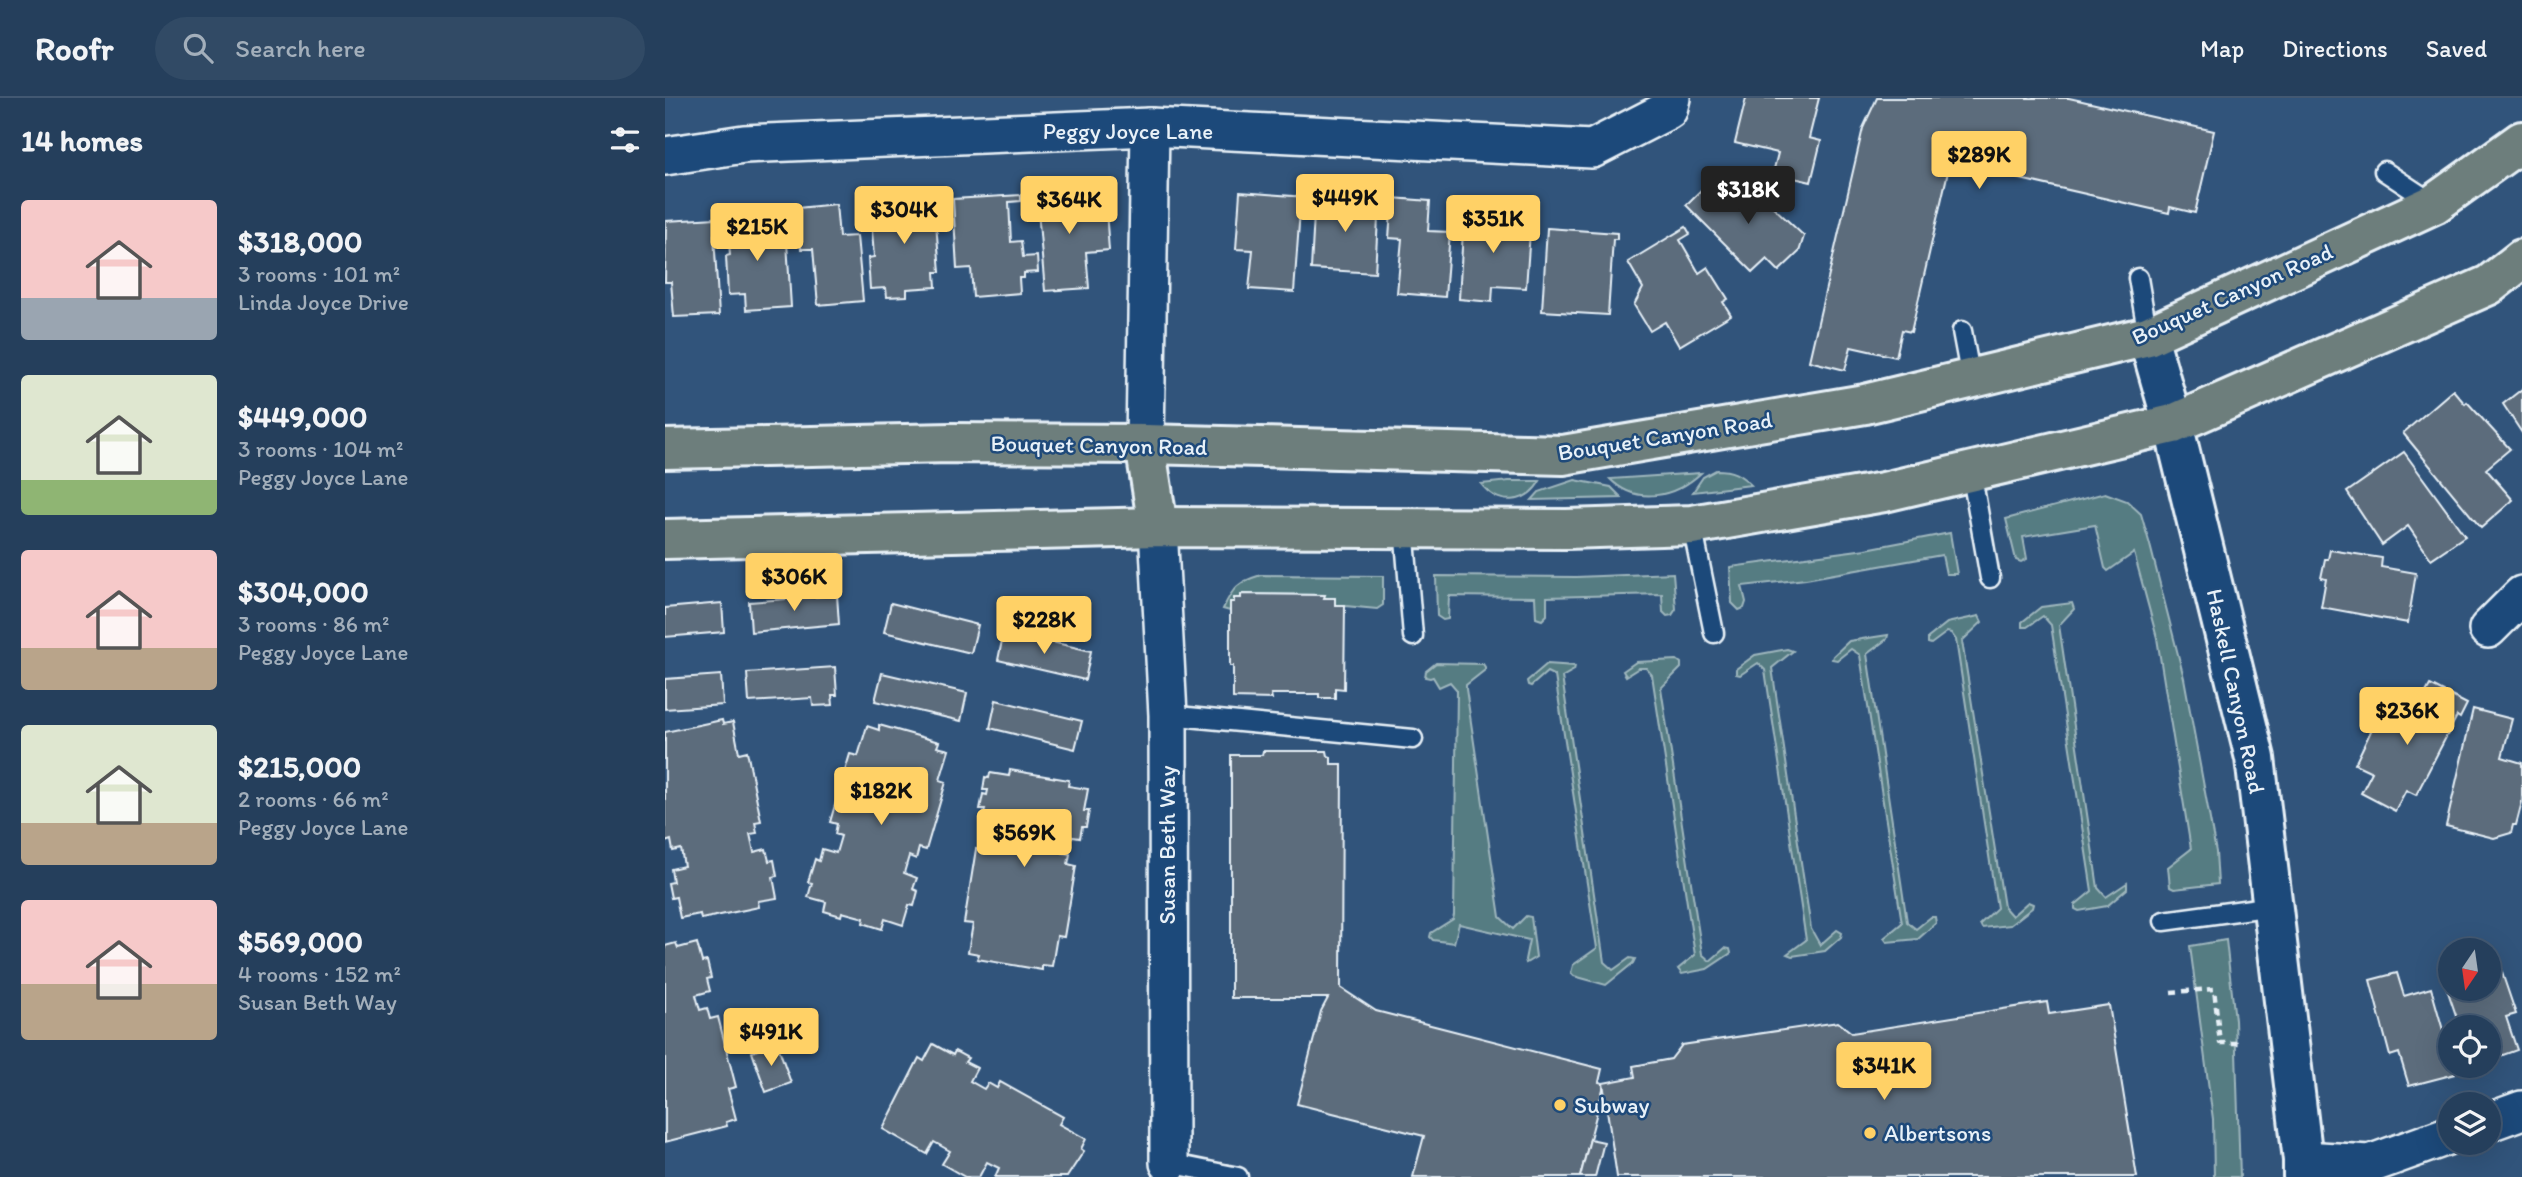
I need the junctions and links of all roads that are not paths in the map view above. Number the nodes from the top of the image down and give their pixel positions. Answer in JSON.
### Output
{"nodes":[{"id":1,"x":1671,"y":98,"type":"edge"},
{"id":2,"x":1150,"y":127,"type":"junction"},
{"id":3,"x":2522,"y":141,"type":"edge"},
{"id":4,"x":665,"y":156,"type":"edge"},
{"id":5,"x":2384,"y":171,"type":"dead end"},
{"id":6,"x":2434,"y":204,"type":"junction"},
{"id":7,"x":2522,"y":259,"type":"edge"},
{"id":8,"x":2137,"y":278,"type":"dead end"},
{"id":9,"x":1962,"y":331,"type":"dead end"},
{"id":10,"x":2148,"y":336,"type":"junction"},
{"id":11,"x":1971,"y":379,"type":"junction"},
{"id":12,"x":2173,"y":424,"type":"junction"},
{"id":13,"x":1145,"y":444,"type":"junction"},
{"id":14,"x":665,"y":449,"type":"edge"},
{"id":15,"x":1971,"y":471,"type":"junction"},
{"id":16,"x":1692,"y":525,"type":"junction"},
{"id":17,"x":1158,"y":527,"type":"junction"},
{"id":18,"x":1404,"y":527,"type":"junction"},
{"id":19,"x":665,"y":539,"type":"edge"},
{"id":20,"x":1990,"y":578,"type":"dead end"},
{"id":21,"x":2522,"y":595,"type":"edge"},
{"id":22,"x":2488,"y":629,"type":"dead end"},
{"id":23,"x":1714,"y":633,"type":"dead end"},
{"id":24,"x":1413,"y":636,"type":"dead end"},
{"id":25,"x":1168,"y":715,"type":"junction"},
{"id":26,"x":1413,"y":739,"type":"dead end"},
{"id":27,"x":2273,"y":905,"type":"junction"},
{"id":28,"x":2164,"y":921,"type":"dead end"},
{"id":29,"x":2522,"y":1110,"type":"edge"},
{"id":30,"x":2501,"y":1118,"type":"edge"},
{"id":31,"x":2438,"y":1139,"type":"edge"},
{"id":32,"x":1168,"y":1163,"type":"joint"},
{"id":33,"x":2303,"y":1168,"type":"edge"},
{"id":34,"x":1238,"y":1177,"type":"edge"}],
"edges":[{"from":1,"to":2,"type":"street","name":"Peggy Joyce Lane"},
{"from":2,"to":4,"type":"street","name":"Peggy Joyce Lane"},
{"from":2,"to":13,"type":"street"},
{"from":3,"to":6,"type":"main road","name":"Bouquet Canyon Road"},
{"from":5,"to":6,"type":"lane"},
{"from":6,"to":10,"type":"main road","name":"Bouquet Canyon Road"},
{"from":7,"to":12,"type":"main road"},
{"from":8,"to":10,"type":"lane"},
{"from":9,"to":11,"type":"lane"},
{"from":10,"to":11,"type":"main road","name":"Bouquet Canyon Road"},
{"from":10,"to":12,"type":"main road","name":"Haskell Canyon Road"},
{"from":11,"to":13,"type":"main road","name":"Bouquet Canyon Road"},
{"from":12,"to":15,"type":"main road"},
{"from":12,"to":27,"type":"main road","name":"Haskell Canyon Road"},
{"from":13,"to":14,"type":"main road","name":"Bouquet Canyon Road"},
{"from":13,"to":17,"type":"main road"},
{"from":15,"to":16,"type":"main road"},
{"from":15,"to":20,"type":"lane"},
{"from":16,"to":18,"type":"main road"},
{"from":16,"to":23,"type":"lane"},
{"from":17,"to":18,"type":"main road"},
{"from":17,"to":19,"type":"main road"},
{"from":17,"to":25,"type":"street","name":"Susan Beth Way"},
{"from":18,"to":24,"type":"lane"},
{"from":21,"to":22,"type":"street"},
{"from":25,"to":26,"type":"lane"},
{"from":25,"to":32,"type":"street","name":"Susan Beth Way"},
{"from":27,"to":28,"type":"lane"},
{"from":27,"to":33,"type":"main road","name":"Haskell Canyon Road"},
{"from":29,"to":30,"type":"street"},
{"from":31,"to":33,"type":"street"},
{"from":32,"to":34,"type":"lane"}]}
